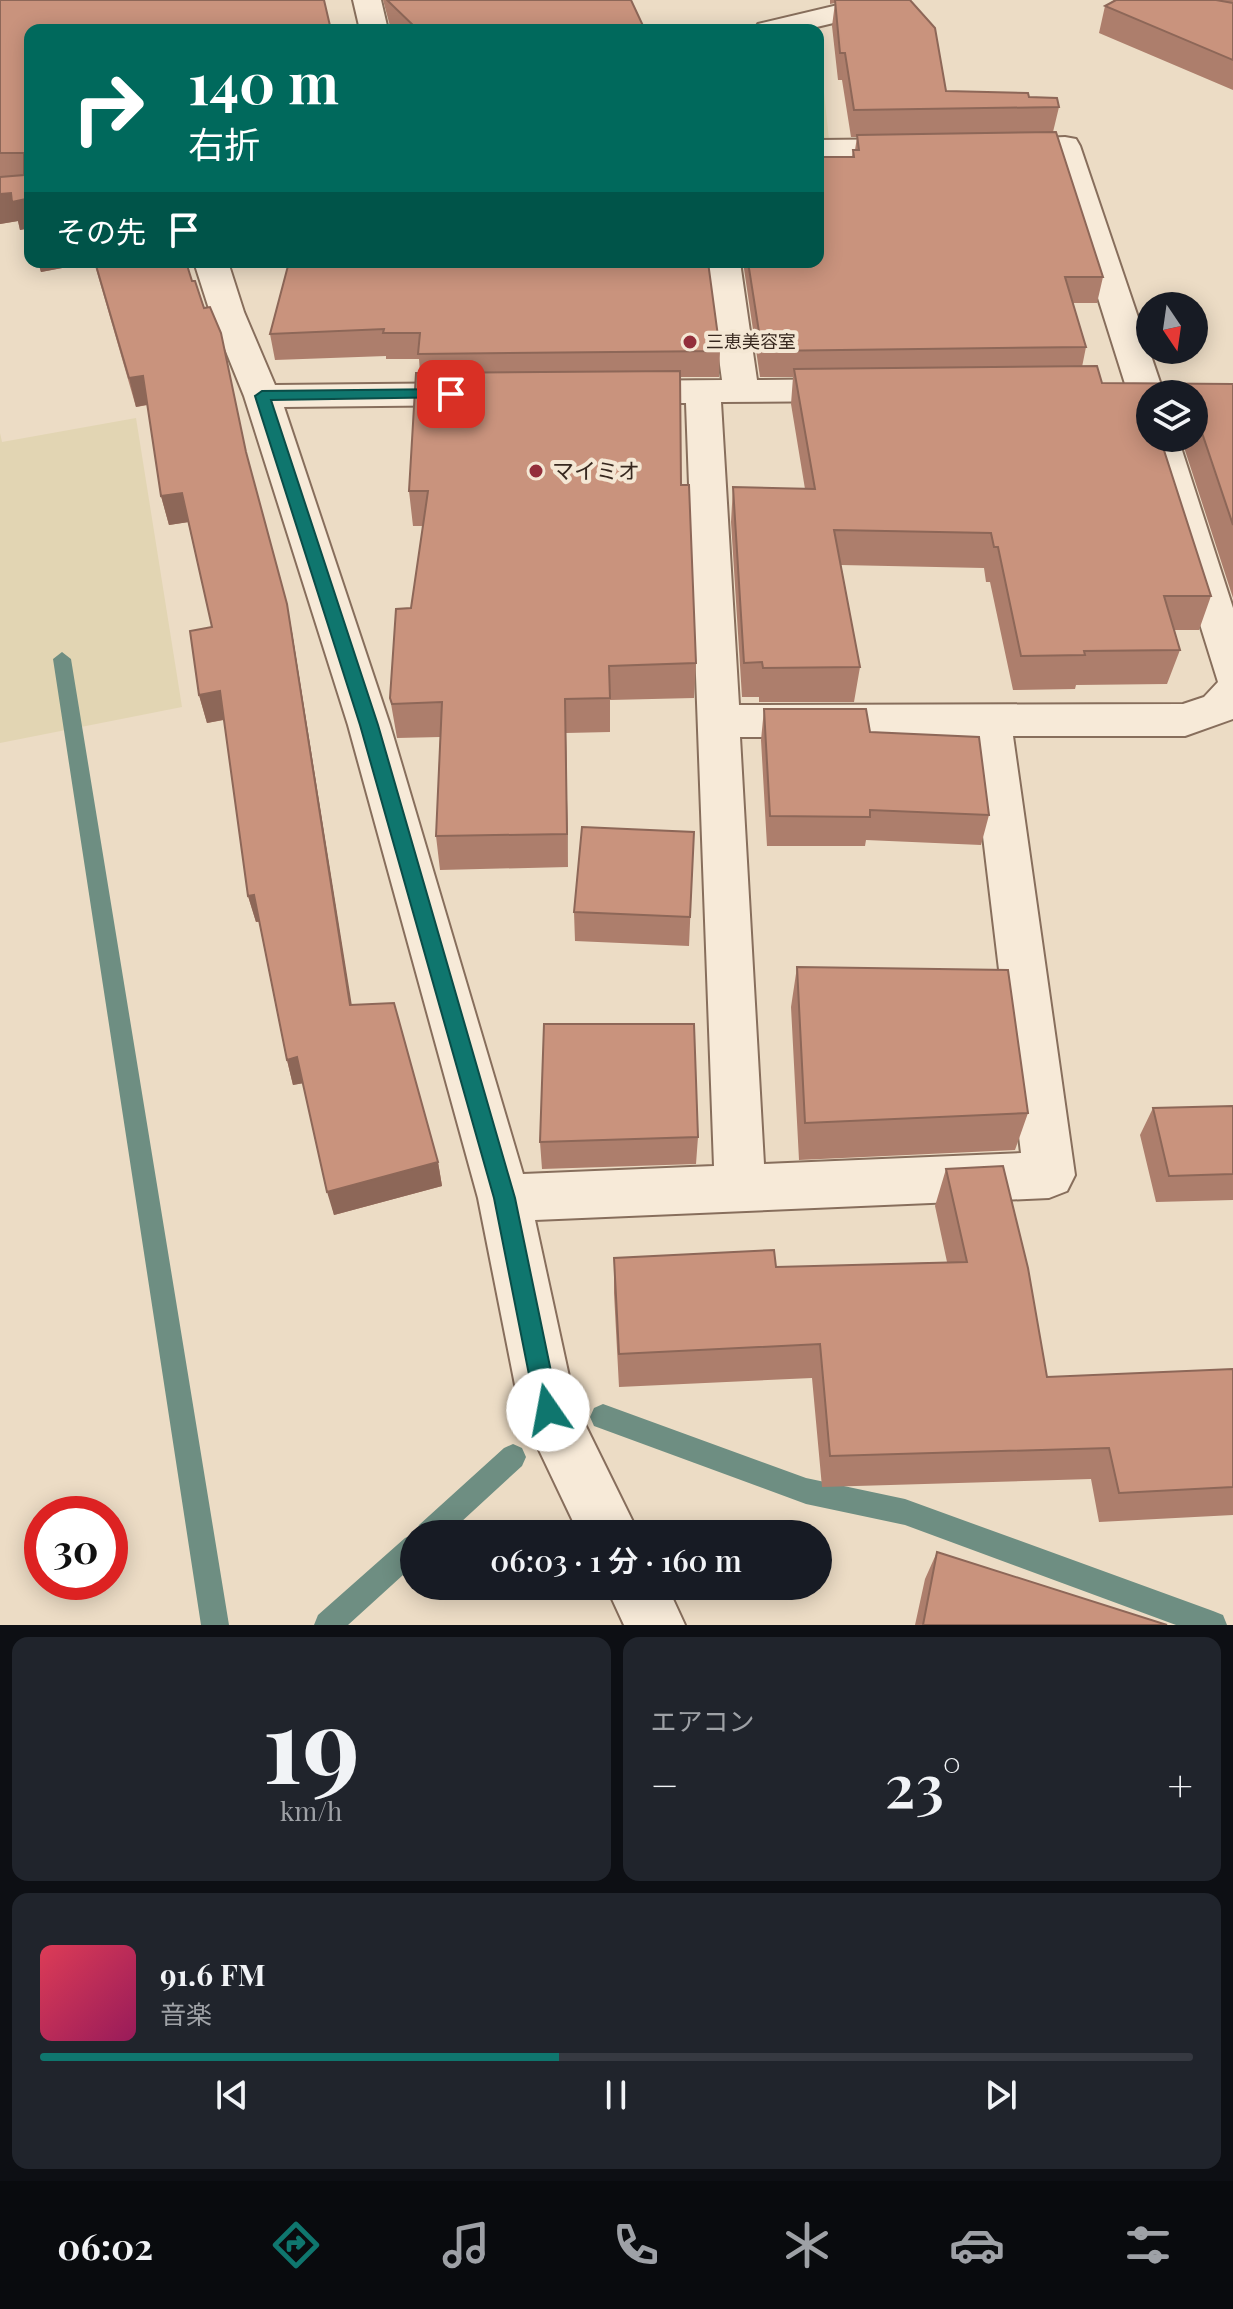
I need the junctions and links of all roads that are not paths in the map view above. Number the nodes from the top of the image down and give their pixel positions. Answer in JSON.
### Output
{"nodes":[{"id":1,"x":367,"y":0,"type":"edge"},
{"id":2,"x":895,"y":0,"type":"edge"},
{"id":3,"x":373,"y":24,"type":"edge"},
{"id":4,"x":793,"y":24,"type":"edge"},
{"id":5,"x":824,"y":149,"type":"edge"},
{"id":6,"x":213,"y":268,"type":"edge"},
{"id":7,"x":723,"y":268,"type":"edge"},
{"id":8,"x":1141,"y":380,"type":"edge"},
{"id":9,"x":881,"y":390,"type":"edge"},
{"id":10,"x":722,"y":391,"type":"junction"},
{"id":11,"x":593,"y":392,"type":"edge"},
{"id":12,"x":514,"y":393,"type":"edge"},
{"id":13,"x":262,"y":396,"type":"junction"},
{"id":14,"x":1164,"y":452,"type":"edge"},
{"id":15,"x":1233,"y":672,"type":"edge"},
{"id":16,"x":1233,"y":692,"type":"edge"},
{"id":17,"x":990,"y":720,"type":"junction"},
{"id":18,"x":718,"y":721,"type":"junction"},
{"id":19,"x":740,"y":1186,"type":"junction"},
{"id":20,"x":504,"y":1198,"type":"junction"},
{"id":21,"x":603,"y":1520,"type":"edge"},
{"id":22,"x":643,"y":1600,"type":"edge"},
{"id":23,"x":655,"y":1625,"type":"edge"}],
"edges":[{"from":1,"to":3,"type":"street"},
{"from":2,"to":4,"type":"street"},
{"from":5,"to":8,"type":"street"},
{"from":6,"to":13,"type":"street"},
{"from":7,"to":10,"type":"street"},
{"from":9,"to":10,"type":"street"},
{"from":10,"to":11,"type":"street"},
{"from":10,"to":18,"type":"street"},
{"from":12,"to":13,"type":"street"},
{"from":13,"to":20,"type":"street"},
{"from":14,"to":15,"type":"street"},
{"from":16,"to":17,"type":"street"},
{"from":17,"to":18,"type":"street"},
{"from":17,"to":19,"type":"street"},
{"from":18,"to":19,"type":"street"},
{"from":19,"to":20,"type":"street"},
{"from":20,"to":21,"type":"street"},
{"from":22,"to":23,"type":"street"}]}
